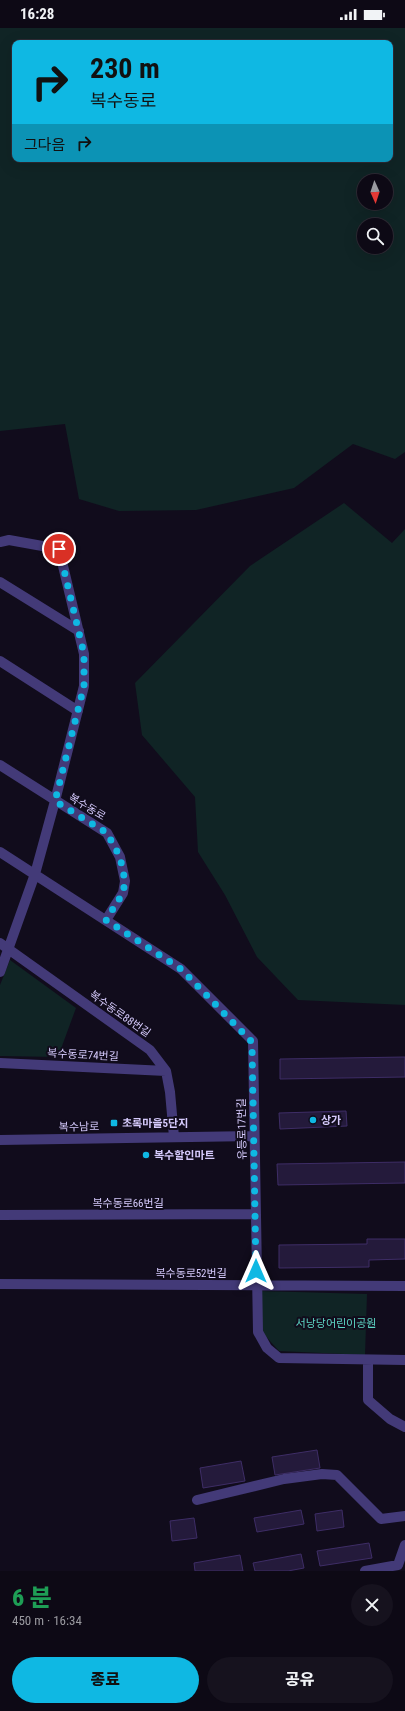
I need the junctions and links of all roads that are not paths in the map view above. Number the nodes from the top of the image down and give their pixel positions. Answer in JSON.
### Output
{"nodes":[{"id":1,"x":0,"y":542,"type":"edge"},
{"id":2,"x":0,"y":582,"type":"edge"},
{"id":3,"x":79,"y":631,"type":"junction"},
{"id":4,"x":0,"y":661,"type":"edge"},
{"id":5,"x":78,"y":710,"type":"junction"},
{"id":6,"x":0,"y":765,"type":"edge"},
{"id":7,"x":55,"y":801,"type":"junction"},
{"id":8,"x":0,"y":852,"type":"edge"},
{"id":9,"x":35,"y":874,"type":"junction"},
{"id":10,"x":106,"y":920,"type":"junction"},
{"id":11,"x":4,"y":946,"type":"edge"},
{"id":12,"x":0,"y":972,"type":"edge"},
{"id":13,"x":0,"y":1063,"type":"edge"},
{"id":14,"x":166,"y":1071,"type":"junction"},
{"id":15,"x":254,"y":1136,"type":"junction"},
{"id":16,"x":174,"y":1137,"type":"junction"},
{"id":17,"x":0,"y":1140,"type":"edge"},
{"id":18,"x":256,"y":1214,"type":"junction"},
{"id":19,"x":0,"y":1215,"type":"edge"},
{"id":20,"x":0,"y":1284,"type":"edge"},
{"id":21,"x":256,"y":1285,"type":"junction"},
{"id":22,"x":405,"y":1286,"type":"edge"},
{"id":23,"x":405,"y":1360,"type":"edge"},
{"id":24,"x":368,"y":1361,"type":"junction"},
{"id":25,"x":405,"y":1427,"type":"edge"},
{"id":26,"x":197,"y":1500,"type":"dead end"},
{"id":27,"x":405,"y":1516,"type":"edge"},
{"id":28,"x":405,"y":1545,"type":"edge"},
{"id":29,"x":365,"y":1571,"type":"edge"}],
"edges":[{"from":1,"to":3,"type":"street","name":"복수동로"},
{"from":2,"to":3,"type":"street"},
{"from":3,"to":5,"type":"street","name":"복수동로"},
{"from":4,"to":5,"type":"street"},
{"from":5,"to":7,"type":"street","name":"복수동로"},
{"from":6,"to":7,"type":"street","name":"복수동로"},
{"from":7,"to":9,"type":"street","name":"복수동로"},
{"from":7,"to":10,"type":"street","name":"복수동로"},
{"from":8,"to":9,"type":"street","name":"유등로17번길"},
{"from":9,"to":10,"type":"street","name":"유등로17번길"},
{"from":9,"to":11,"type":"street"},
{"from":10,"to":15,"type":"street","name":"유등로17번길"},
{"from":11,"to":12,"type":"street"},
{"from":11,"to":14,"type":"street","name":"복수동로88번길"},
{"from":13,"to":14,"type":"street","name":"복수동로74번길"},
{"from":14,"to":16,"type":"street","name":"복수동로88번길"},
{"from":15,"to":16,"type":"street","name":"복수남로"},
{"from":15,"to":18,"type":"street","name":"유등로17번길"},
{"from":16,"to":17,"type":"street","name":"복수남로"},
{"from":18,"to":19,"type":"street","name":"복수동로66번길"},
{"from":18,"to":21,"type":"street","name":"유등로17번길"},
{"from":20,"to":21,"type":"street","name":"복수동로52번길"},
{"from":21,"to":22,"type":"street","name":"복수동로52번길"},
{"from":21,"to":24,"type":"street","name":"유등로17번길"},
{"from":23,"to":24,"type":"street","name":"유등로17번길"},
{"from":24,"to":25,"type":"street"},
{"from":26,"to":27,"type":"street"},
{"from":28,"to":29,"type":"street"}]}
